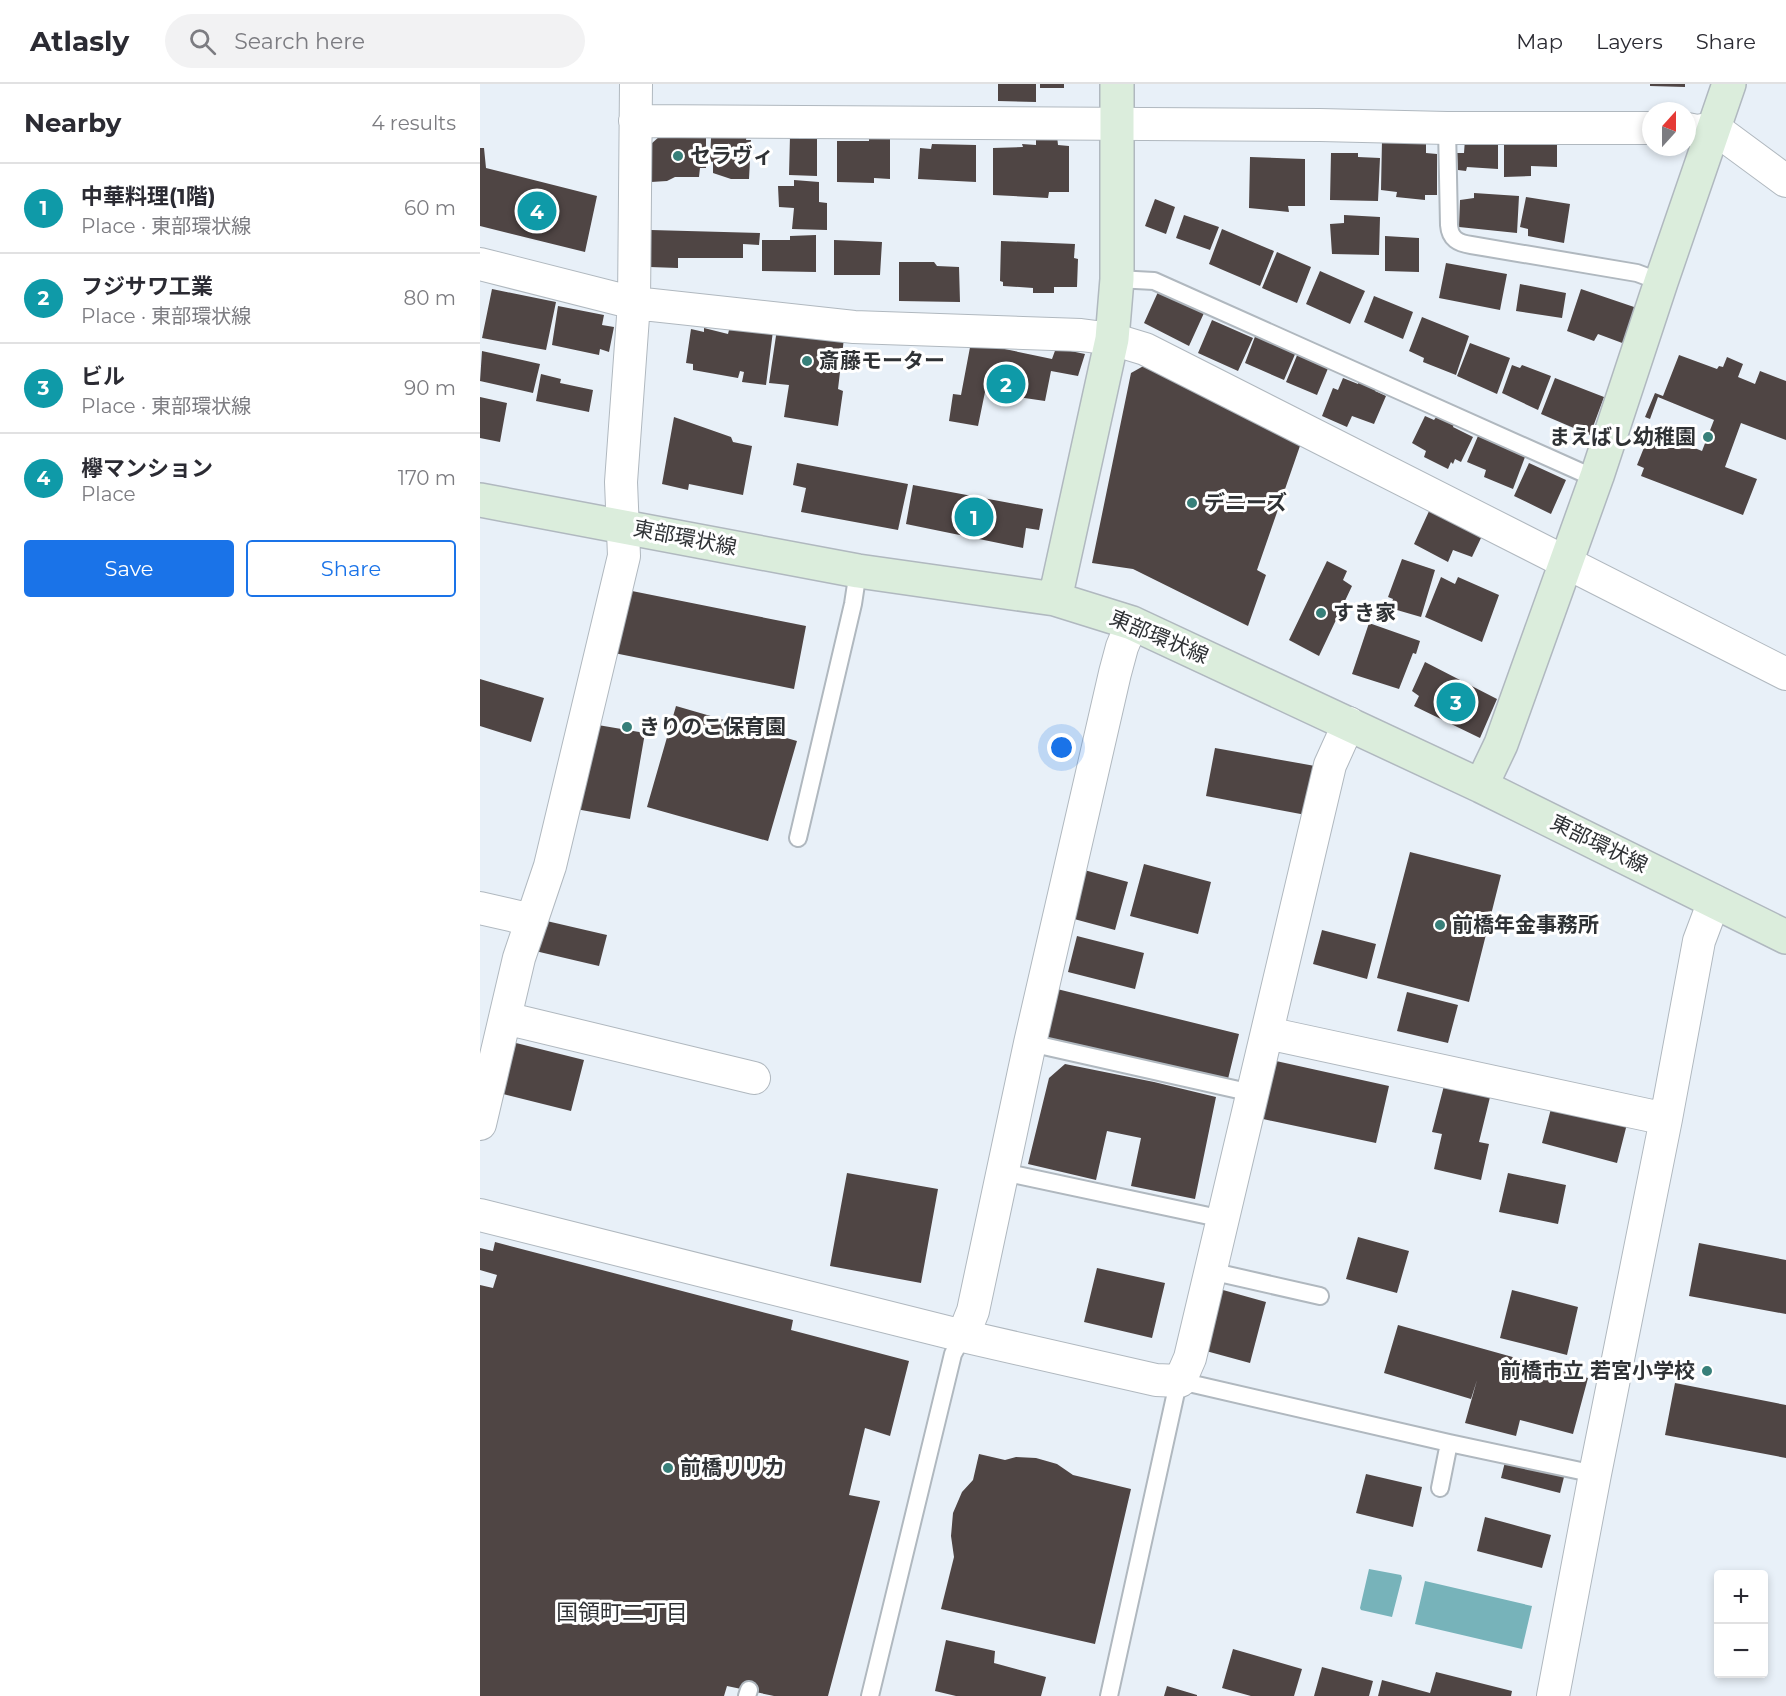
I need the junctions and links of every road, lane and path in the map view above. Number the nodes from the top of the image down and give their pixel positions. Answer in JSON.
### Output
{"nodes":[{"id":1,"x":636,"y":84,"type":"edge"},
{"id":2,"x":1117,"y":84,"type":"edge"},
{"id":3,"x":1729,"y":84,"type":"edge"},
{"id":4,"x":635,"y":121,"type":"junction"},
{"id":5,"x":1117,"y":124,"type":"junction"},
{"id":6,"x":1447,"y":128,"type":"junction"},
{"id":7,"x":1642,"y":128,"type":"edge"},
{"id":8,"x":1700,"y":129,"type":"edge"},
{"id":9,"x":1786,"y":182,"type":"edge"},
{"id":10,"x":480,"y":264,"type":"edge"},
{"id":11,"x":1117,"y":279,"type":"junction"},
{"id":12,"x":1660,"y":282,"type":"junction"},
{"id":13,"x":634,"y":303,"type":"junction"},
{"id":14,"x":1112,"y":339,"type":"junction"},
{"id":15,"x":1597,"y":476,"type":"junction"},
{"id":16,"x":480,"y":500,"type":"edge"},
{"id":17,"x":623,"y":526,"type":"junction"},
{"id":18,"x":1566,"y":563,"type":"junction"},
{"id":19,"x":858,"y":571,"type":"junction"},
{"id":20,"x":1055,"y":599,"type":"junction"},
{"id":21,"x":1132,"y":623,"type":"junction"},
{"id":22,"x":1786,"y":674,"type":"edge"},
{"id":23,"x":1349,"y":723,"type":"junction"},
{"id":24,"x":1481,"y":786,"type":"junction"},
{"id":25,"x":798,"y":838,"type":"dead end"},
{"id":26,"x":1714,"y":901,"type":"junction"},
{"id":27,"x":480,"y":908,"type":"edge"},
{"id":28,"x":532,"y":920,"type":"junction"},
{"id":29,"x":1786,"y":937,"type":"edge"},
{"id":30,"x":506,"y":1018,"type":"junction"},
{"id":31,"x":1267,"y":1033,"type":"junction"},
{"id":32,"x":1030,"y":1043,"type":"junction"},
{"id":33,"x":754,"y":1078,"type":"dead end"},
{"id":34,"x":1252,"y":1093,"type":"junction"},
{"id":35,"x":1666,"y":1119,"type":"junction"},
{"id":36,"x":480,"y":1124,"type":"edge"},
{"id":37,"x":1003,"y":1172,"type":"junction"},
{"id":38,"x":480,"y":1215,"type":"edge"},
{"id":39,"x":1223,"y":1219,"type":"junction"},
{"id":40,"x":1210,"y":1271,"type":"junction"},
{"id":41,"x":1320,"y":1296,"type":"dead end"},
{"id":42,"x":963,"y":1336,"type":"junction"},
{"id":43,"x":1180,"y":1381,"type":"junction"},
{"id":44,"x":1449,"y":1443,"type":"junction"},
{"id":45,"x":1595,"y":1474,"type":"junction"},
{"id":46,"x":1440,"y":1488,"type":"dead end"},
{"id":47,"x":870,"y":1696,"type":"edge"},
{"id":48,"x":1109,"y":1696,"type":"edge"},
{"id":49,"x":1553,"y":1696,"type":"edge"}],
"edges":[{"from":1,"to":4,"type":"street"},
{"from":2,"to":5,"type":"street"},
{"from":3,"to":8,"type":"street"},
{"from":4,"to":5,"type":"street"},
{"from":4,"to":13,"type":"street"},
{"from":5,"to":6,"type":"street"},
{"from":5,"to":11,"type":"street"},
{"from":6,"to":7,"type":"street"},
{"from":6,"to":12,"type":"lane"},
{"from":8,"to":9,"type":"street"},
{"from":8,"to":12,"type":"street"},
{"from":10,"to":13,"type":"street"},
{"from":11,"to":14,"type":"street"},
{"from":11,"to":15,"type":"lane"},
{"from":12,"to":15,"type":"street"},
{"from":13,"to":14,"type":"street"},
{"from":13,"to":17,"type":"street"},
{"from":14,"to":18,"type":"street"},
{"from":14,"to":20,"type":"street"},
{"from":15,"to":18,"type":"street"},
{"from":16,"to":17,"type":"street","name":"東部環状線"},
{"from":17,"to":19,"type":"street","name":"東部環状線"},
{"from":17,"to":28,"type":"street"},
{"from":18,"to":22,"type":"street"},
{"from":18,"to":24,"type":"street"},
{"from":19,"to":20,"type":"street","name":"東部環状線"},
{"from":19,"to":25,"type":"lane"},
{"from":20,"to":21,"type":"street","name":"東部環状線"},
{"from":21,"to":23,"type":"street","name":"東部環状線"},
{"from":21,"to":32,"type":"street"},
{"from":23,"to":24,"type":"street","name":"東部環状線"},
{"from":23,"to":31,"type":"street"},
{"from":24,"to":26,"type":"street","name":"東部環状線"},
{"from":26,"to":29,"type":"street","name":"東部環状線"},
{"from":26,"to":35,"type":"street"},
{"from":27,"to":28,"type":"street"},
{"from":28,"to":30,"type":"street"},
{"from":30,"to":33,"type":"street"},
{"from":30,"to":36,"type":"street"},
{"from":31,"to":34,"type":"street"},
{"from":31,"to":35,"type":"street"},
{"from":32,"to":34,"type":"lane"},
{"from":32,"to":37,"type":"street"},
{"from":34,"to":39,"type":"street"},
{"from":35,"to":45,"type":"street"},
{"from":37,"to":39,"type":"lane"},
{"from":37,"to":42,"type":"street"},
{"from":38,"to":42,"type":"street"},
{"from":39,"to":40,"type":"street"},
{"from":40,"to":41,"type":"lane"},
{"from":40,"to":43,"type":"street"},
{"from":42,"to":43,"type":"street"},
{"from":42,"to":47,"type":"lane"},
{"from":43,"to":44,"type":"lane"},
{"from":43,"to":48,"type":"lane"},
{"from":44,"to":45,"type":"lane"},
{"from":44,"to":46,"type":"lane"},
{"from":45,"to":49,"type":"street"}]}
